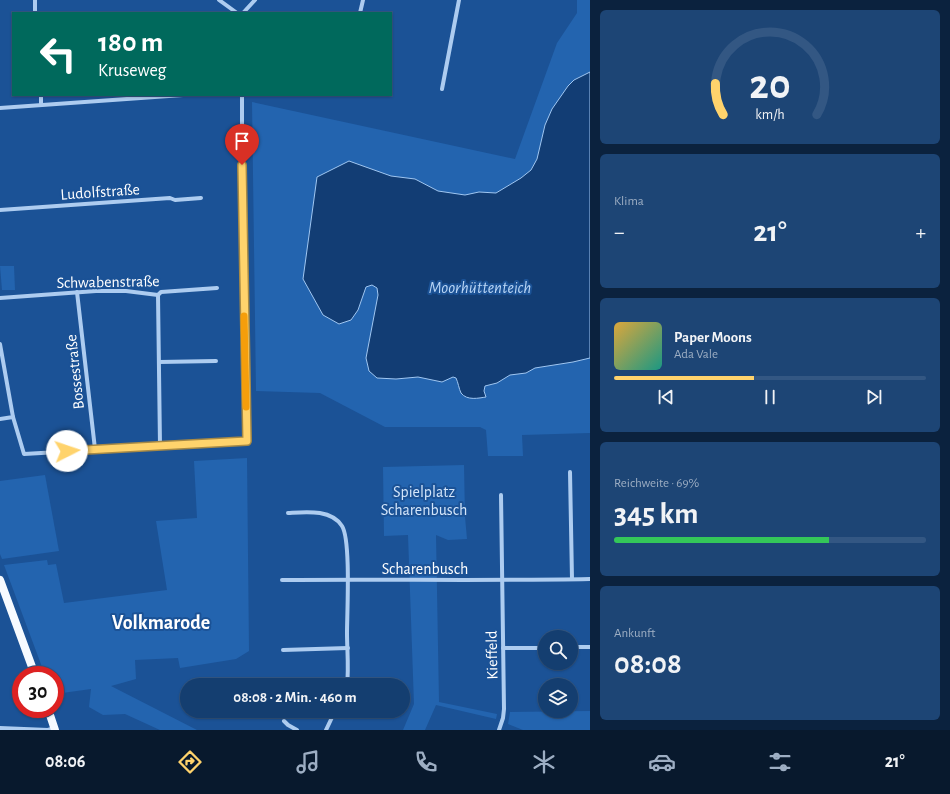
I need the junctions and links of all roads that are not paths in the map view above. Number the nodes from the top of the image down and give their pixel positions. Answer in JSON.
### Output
{"nodes":[{"id":1,"x":34,"y":0,"type":"edge"},
{"id":2,"x":219,"y":0,"type":"edge"},
{"id":3,"x":255,"y":0,"type":"edge"},
{"id":4,"x":363,"y":0,"type":"edge"},
{"id":5,"x":459,"y":0,"type":"edge"},
{"id":6,"x":35,"y":12,"type":"edge"},
{"id":7,"x":236,"y":12,"type":"edge"},
{"id":8,"x":244,"y":12,"type":"edge"},
{"id":9,"x":360,"y":12,"type":"edge"},
{"id":10,"x":442,"y":89,"type":"dead end"},
{"id":11,"x":41,"y":96,"type":"edge"},
{"id":12,"x":169,"y":96,"type":"edge"},
{"id":13,"x":242,"y":96,"type":"edge"},
{"id":14,"x":41,"y":105,"type":"junction"},
{"id":15,"x":0,"y":108,"type":"edge"},
{"id":16,"x":201,"y":198,"type":"dead end"},
{"id":17,"x":0,"y":210,"type":"edge"},
{"id":18,"x":217,"y":288,"type":"dead end"},
{"id":19,"x":77,"y":292,"type":"junction"},
{"id":20,"x":158,"y":295,"type":"junction"},
{"id":21,"x":0,"y":298,"type":"edge"},
{"id":22,"x":0,"y":344,"type":"edge"},
{"id":23,"x":216,"y":361,"type":"dead end"},
{"id":24,"x":159,"y":362,"type":"junction"},
{"id":25,"x":13,"y":417,"type":"junction"},
{"id":26,"x":0,"y":419,"type":"edge"},
{"id":27,"x":160,"y":446,"type":"junction"},
{"id":28,"x":95,"y":449,"type":"junction"},
{"id":29,"x":570,"y":472,"type":"dead end"},
{"id":30,"x":501,"y":495,"type":"dead end"},
{"id":31,"x":288,"y":512,"type":"dead end"},
{"id":32,"x":347,"y":579,"type":"junction"},
{"id":33,"x":502,"y":579,"type":"junction"},
{"id":34,"x":572,"y":579,"type":"junction"},
{"id":35,"x":590,"y":579,"type":"edge"},
{"id":36,"x":0,"y":580,"type":"edge"},
{"id":37,"x":282,"y":580,"type":"dead end"},
{"id":38,"x":590,"y":647,"type":"edge"},
{"id":39,"x":348,"y":648,"type":"junction"},
{"id":40,"x":503,"y":648,"type":"junction"},
{"id":41,"x":538,"y":648,"type":"edge"},
{"id":42,"x":578,"y":648,"type":"edge"},
{"id":43,"x":283,"y":650,"type":"dead end"},
{"id":44,"x":32,"y":666,"type":"edge"},
{"id":45,"x":347,"y":678,"type":"edge"},
{"id":46,"x":51,"y":718,"type":"edge"},
{"id":47,"x":332,"y":718,"type":"edge"},
{"id":48,"x":284,"y":721,"type":"dead end"},
{"id":49,"x":0,"y":728,"type":"edge"},
{"id":50,"x":55,"y":729,"type":"edge"},
{"id":51,"x":297,"y":730,"type":"edge"},
{"id":52,"x":326,"y":730,"type":"edge"},
{"id":53,"x":499,"y":730,"type":"edge"}],
"edges":[{"from":1,"to":6,"type":"street"},
{"from":2,"to":7,"type":"street"},
{"from":3,"to":8,"type":"street"},
{"from":4,"to":9,"type":"street"},
{"from":5,"to":10,"type":"street"},
{"from":11,"to":14,"type":"street"},
{"from":12,"to":14,"type":"street"},
{"from":13,"to":27,"type":"street"},
{"from":14,"to":15,"type":"street"},
{"from":16,"to":17,"type":"street","name":"Ludolfstraße"},
{"from":18,"to":20,"type":"street","name":"Schwabenstraße"},
{"from":19,"to":20,"type":"street","name":"Schwabenstraße"},
{"from":19,"to":21,"type":"street","name":"Schwabenstraße"},
{"from":19,"to":28,"type":"street","name":"Bossestraße"},
{"from":20,"to":24,"type":"street"},
{"from":22,"to":25,"type":"street"},
{"from":23,"to":24,"type":"street"},
{"from":24,"to":27,"type":"street"},
{"from":25,"to":26,"type":"street"},
{"from":25,"to":28,"type":"street"},
{"from":27,"to":28,"type":"street"},
{"from":29,"to":34,"type":"street"},
{"from":30,"to":33,"type":"street"},
{"from":31,"to":32,"type":"street"},
{"from":32,"to":33,"type":"street","name":"Scharenbusch"},
{"from":32,"to":37,"type":"street","name":"Scharenbusch"},
{"from":32,"to":39,"type":"street"},
{"from":33,"to":34,"type":"street","name":"Scharenbusch"},
{"from":33,"to":40,"type":"street","name":"Kieffeld"},
{"from":34,"to":35,"type":"street","name":"Scharenbusch"},
{"from":36,"to":44,"type":"main road"},
{"from":38,"to":42,"type":"street"},
{"from":39,"to":43,"type":"street"},
{"from":39,"to":45,"type":"street"},
{"from":40,"to":41,"type":"street"},
{"from":40,"to":53,"type":"street","name":"Kieffeld"},
{"from":46,"to":50,"type":"main road"},
{"from":47,"to":52,"type":"street"},
{"from":48,"to":51,"type":"street"},
{"from":49,"to":50,"type":"street"}]}
